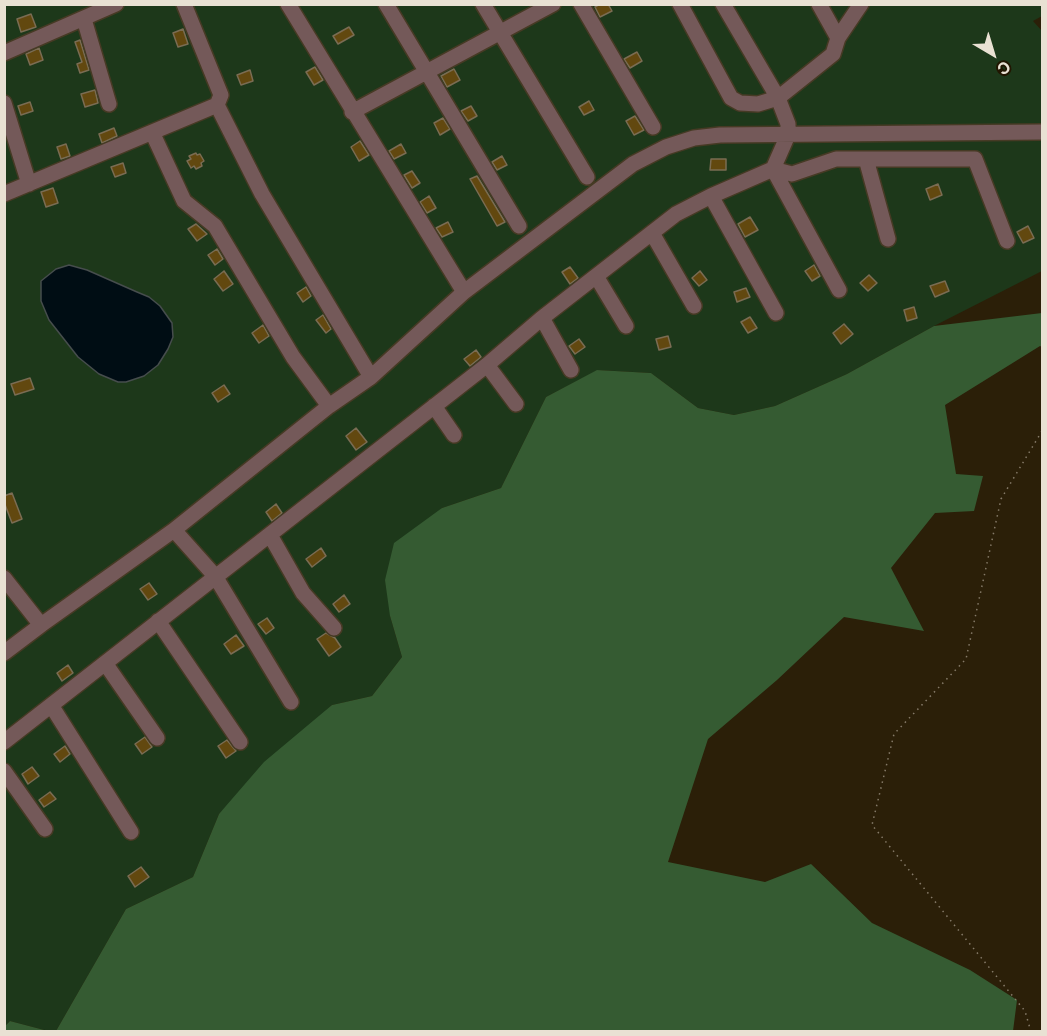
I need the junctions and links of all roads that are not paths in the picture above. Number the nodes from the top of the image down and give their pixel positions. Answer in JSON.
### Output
{"nodes":[{"id":1,"x":116,"y":4,"type":"edge"},
{"id":2,"x":184,"y":4,"type":"edge"},
{"id":3,"x":288,"y":4,"type":"edge"},
{"id":4,"x":386,"y":4,"type":"edge"},
{"id":5,"x":483,"y":4,"type":"edge"},
{"id":6,"x":554,"y":4,"type":"edge"},
{"id":7,"x":581,"y":4,"type":"edge"},
{"id":8,"x":680,"y":4,"type":"edge"},
{"id":9,"x":723,"y":4,"type":"edge"},
{"id":10,"x":819,"y":4,"type":"edge"},
{"id":11,"x":861,"y":4,"type":"edge"},
{"id":12,"x":84,"y":19,"type":"junction"},
{"id":13,"x":500,"y":34,"type":"junction"},
{"id":14,"x":838,"y":38,"type":"junction"},
{"id":15,"x":4,"y":53,"type":"edge"},
{"id":16,"x":426,"y":74,"type":"junction"},
{"id":17,"x":778,"y":98,"type":"junction"},
{"id":18,"x":4,"y":103,"type":"edge"},
{"id":19,"x":109,"y":104,"type":"dead end"},
{"id":20,"x":217,"y":105,"type":"junction"},
{"id":21,"x":352,"y":112,"type":"junction"},
{"id":22,"x":653,"y":127,"type":"dead end"},
{"id":23,"x":152,"y":132,"type":"junction"},
{"id":24,"x":1042,"y":132,"type":"edge"},
{"id":25,"x":788,"y":135,"type":"junction"},
{"id":26,"x":866,"y":159,"type":"junction"},
{"id":27,"x":772,"y":169,"type":"junction"},
{"id":28,"x":587,"y":177,"type":"dead end"},
{"id":29,"x":29,"y":184,"type":"junction"},
{"id":30,"x":4,"y":194,"type":"edge"},
{"id":31,"x":711,"y":196,"type":"junction"},
{"id":32,"x":519,"y":226,"type":"dead end"},
{"id":33,"x":652,"y":232,"type":"junction"},
{"id":34,"x":888,"y":239,"type":"dead end"},
{"id":35,"x":1007,"y":242,"type":"dead end"},
{"id":36,"x":596,"y":276,"type":"junction"},
{"id":37,"x":840,"y":290,"type":"dead end"},
{"id":38,"x":464,"y":292,"type":"junction"},
{"id":39,"x":694,"y":306,"type":"dead end"},
{"id":40,"x":776,"y":314,"type":"dead end"},
{"id":41,"x":542,"y":318,"type":"junction"},
{"id":42,"x":626,"y":326,"type":"dead end"},
{"id":43,"x":487,"y":365,"type":"junction"},
{"id":44,"x":571,"y":370,"type":"dead end"},
{"id":45,"x":371,"y":377,"type":"junction"},
{"id":46,"x":516,"y":404,"type":"dead end"},
{"id":47,"x":329,"y":406,"type":"junction"},
{"id":48,"x":434,"y":406,"type":"junction"},
{"id":49,"x":454,"y":435,"type":"dead end"},
{"id":50,"x":174,"y":530,"type":"junction"},
{"id":51,"x":270,"y":535,"type":"junction"},
{"id":52,"x":215,"y":576,"type":"junction"},
{"id":53,"x":4,"y":578,"type":"edge"},
{"id":54,"x":158,"y":621,"type":"junction"},
{"id":55,"x":41,"y":625,"type":"junction"},
{"id":56,"x":334,"y":628,"type":"dead end"},
{"id":57,"x":4,"y":653,"type":"edge"},
{"id":58,"x":105,"y":663,"type":"junction"},
{"id":59,"x":291,"y":702,"type":"dead end"},
{"id":60,"x":51,"y":705,"type":"junction"},
{"id":61,"x":157,"y":738,"type":"dead end"},
{"id":62,"x":4,"y":742,"type":"edge"},
{"id":63,"x":240,"y":742,"type":"dead end"},
{"id":64,"x":4,"y":771,"type":"edge"},
{"id":65,"x":45,"y":829,"type":"dead end"},
{"id":66,"x":131,"y":832,"type":"dead end"}],
"edges":[{"from":1,"to":12,"type":"street"},
{"from":2,"to":20,"type":"street"},
{"from":3,"to":21,"type":"street"},
{"from":4,"to":16,"type":"street"},
{"from":5,"to":13,"type":"street"},
{"from":6,"to":13,"type":"street"},
{"from":7,"to":22,"type":"street"},
{"from":8,"to":17,"type":"street"},
{"from":9,"to":17,"type":"street"},
{"from":10,"to":14,"type":"street"},
{"from":11,"to":14,"type":"street"},
{"from":12,"to":15,"type":"street"},
{"from":12,"to":19,"type":"street"},
{"from":13,"to":16,"type":"street"},
{"from":13,"to":28,"type":"street"},
{"from":14,"to":17,"type":"street"},
{"from":16,"to":21,"type":"street"},
{"from":16,"to":32,"type":"street"},
{"from":17,"to":25,"type":"street"},
{"from":18,"to":29,"type":"street"},
{"from":20,"to":23,"type":"street"},
{"from":20,"to":45,"type":"street"},
{"from":21,"to":38,"type":"street"},
{"from":23,"to":29,"type":"street"},
{"from":23,"to":47,"type":"street"},
{"from":24,"to":25,"type":"street"},
{"from":25,"to":27,"type":"street"},
{"from":25,"to":38,"type":"street"},
{"from":26,"to":27,"type":"street"},
{"from":26,"to":34,"type":"street"},
{"from":26,"to":35,"type":"street"},
{"from":27,"to":31,"type":"street"},
{"from":27,"to":37,"type":"street"},
{"from":29,"to":30,"type":"street"},
{"from":31,"to":33,"type":"street"},
{"from":31,"to":40,"type":"street"},
{"from":33,"to":36,"type":"street"},
{"from":33,"to":39,"type":"street"},
{"from":36,"to":41,"type":"street"},
{"from":36,"to":42,"type":"street"},
{"from":38,"to":45,"type":"street"},
{"from":41,"to":43,"type":"street"},
{"from":41,"to":44,"type":"street"},
{"from":43,"to":46,"type":"street"},
{"from":43,"to":48,"type":"street"},
{"from":45,"to":47,"type":"street"},
{"from":47,"to":50,"type":"street"},
{"from":48,"to":49,"type":"street"},
{"from":48,"to":51,"type":"street"},
{"from":50,"to":52,"type":"street"},
{"from":50,"to":55,"type":"street"},
{"from":51,"to":52,"type":"street"},
{"from":51,"to":56,"type":"street"},
{"from":52,"to":54,"type":"street"},
{"from":52,"to":59,"type":"street"},
{"from":53,"to":55,"type":"street"},
{"from":54,"to":58,"type":"street"},
{"from":54,"to":63,"type":"street"},
{"from":55,"to":57,"type":"street"},
{"from":58,"to":60,"type":"street"},
{"from":58,"to":61,"type":"street"},
{"from":60,"to":62,"type":"street"},
{"from":60,"to":66,"type":"street"},
{"from":64,"to":65,"type":"street"}]}
